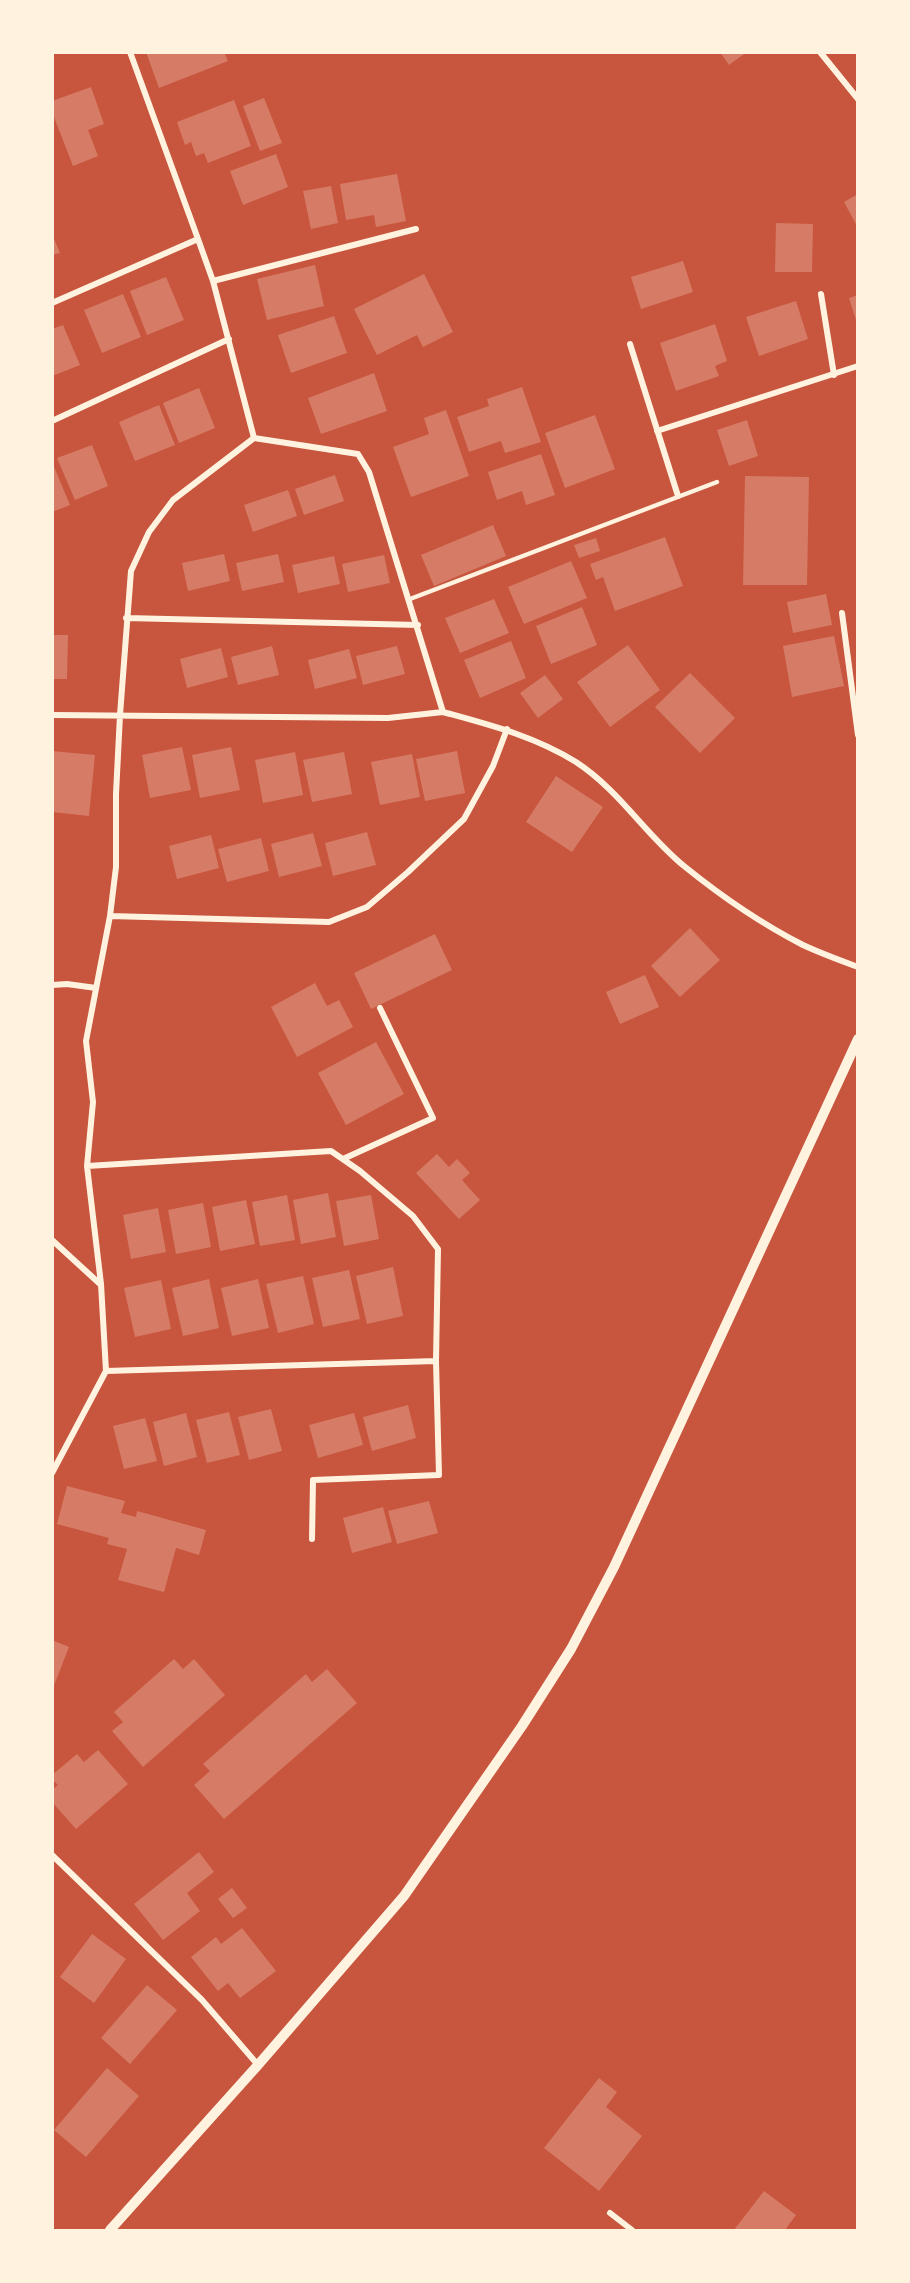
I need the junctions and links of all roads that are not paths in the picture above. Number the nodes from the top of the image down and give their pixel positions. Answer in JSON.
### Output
{"nodes":[{"id":1,"x":129,"y":52,"type":"edge"},
{"id":2,"x":820,"y":52,"type":"edge"},
{"id":3,"x":858,"y":99,"type":"edge"},
{"id":4,"x":416,"y":229,"type":"dead end"},
{"id":5,"x":198,"y":239,"type":"junction"},
{"id":6,"x":213,"y":281,"type":"junction"},
{"id":7,"x":821,"y":294,"type":"dead end"},
{"id":8,"x":52,"y":303,"type":"edge"},
{"id":9,"x":229,"y":339,"type":"junction"},
{"id":10,"x":630,"y":344,"type":"dead end"},
{"id":11,"x":858,"y":366,"type":"edge"},
{"id":12,"x":834,"y":375,"type":"junction"},
{"id":13,"x":52,"y":421,"type":"edge"},
{"id":14,"x":657,"y":431,"type":"junction"},
{"id":15,"x":254,"y":438,"type":"junction"},
{"id":16,"x":717,"y":482,"type":"dead end"},
{"id":17,"x":678,"y":496,"type":"junction"},
{"id":18,"x":410,"y":599,"type":"junction"},
{"id":19,"x":842,"y":613,"type":"dead end"},
{"id":20,"x":126,"y":618,"type":"junction"},
{"id":21,"x":418,"y":625,"type":"junction"},
{"id":22,"x":443,"y":712,"type":"junction"},
{"id":23,"x":52,"y":715,"type":"edge"},
{"id":24,"x":120,"y":715,"type":"junction"},
{"id":25,"x":507,"y":729,"type":"junction"},
{"id":26,"x":858,"y":735,"type":"edge"},
{"id":27,"x":110,"y":916,"type":"junction"},
{"id":28,"x":858,"y":967,"type":"edge"},
{"id":29,"x":52,"y":985,"type":"edge"},
{"id":30,"x":96,"y":988,"type":"junction"},
{"id":31,"x":380,"y":1008,"type":"dead end"},
{"id":32,"x":858,"y":1039,"type":"edge"},
{"id":33,"x":343,"y":1159,"type":"junction"},
{"id":34,"x":87,"y":1166,"type":"junction"},
{"id":35,"x":52,"y":1240,"type":"edge"},
{"id":36,"x":101,"y":1284,"type":"junction"},
{"id":37,"x":436,"y":1361,"type":"junction"},
{"id":38,"x":106,"y":1371,"type":"junction"},
{"id":39,"x":52,"y":1473,"type":"edge"},
{"id":40,"x":312,"y":1539,"type":"dead end"},
{"id":41,"x":52,"y":1855,"type":"edge"},
{"id":42,"x":258,"y":2065,"type":"junction"},
{"id":43,"x":610,"y":2213,"type":"dead end"},
{"id":44,"x":110,"y":2230,"type":"edge"},
{"id":45,"x":632,"y":2230,"type":"edge"}],
"edges":[{"from":1,"to":5,"type":"street"},
{"from":2,"to":3,"type":"street"},
{"from":4,"to":6,"type":"street"},
{"from":5,"to":6,"type":"street"},
{"from":5,"to":8,"type":"street"},
{"from":6,"to":9,"type":"street"},
{"from":7,"to":12,"type":"street"},
{"from":9,"to":13,"type":"street"},
{"from":9,"to":15,"type":"street"},
{"from":10,"to":14,"type":"street"},
{"from":11,"to":12,"type":"street"},
{"from":12,"to":14,"type":"street"},
{"from":14,"to":17,"type":"street"},
{"from":15,"to":18,"type":"street"},
{"from":15,"to":20,"type":"street"},
{"from":16,"to":17,"type":"lane"},
{"from":17,"to":18,"type":"lane"},
{"from":18,"to":21,"type":"street"},
{"from":19,"to":26,"type":"street"},
{"from":20,"to":21,"type":"street"},
{"from":20,"to":24,"type":"street"},
{"from":21,"to":22,"type":"street"},
{"from":22,"to":24,"type":"street"},
{"from":22,"to":25,"type":"street"},
{"from":23,"to":24,"type":"street"},
{"from":24,"to":27,"type":"street"},
{"from":25,"to":27,"type":"street"},
{"from":25,"to":28,"type":"street"},
{"from":27,"to":30,"type":"street"},
{"from":29,"to":30,"type":"street"},
{"from":30,"to":34,"type":"street"},
{"from":31,"to":33,"type":"street"},
{"from":32,"to":42,"type":"street"},
{"from":33,"to":34,"type":"street"},
{"from":33,"to":37,"type":"street"},
{"from":34,"to":36,"type":"street"},
{"from":35,"to":36,"type":"street"},
{"from":36,"to":38,"type":"street"},
{"from":37,"to":38,"type":"street"},
{"from":37,"to":40,"type":"street"},
{"from":38,"to":39,"type":"street"},
{"from":41,"to":42,"type":"street"},
{"from":42,"to":44,"type":"street"},
{"from":43,"to":45,"type":"street"}]}
